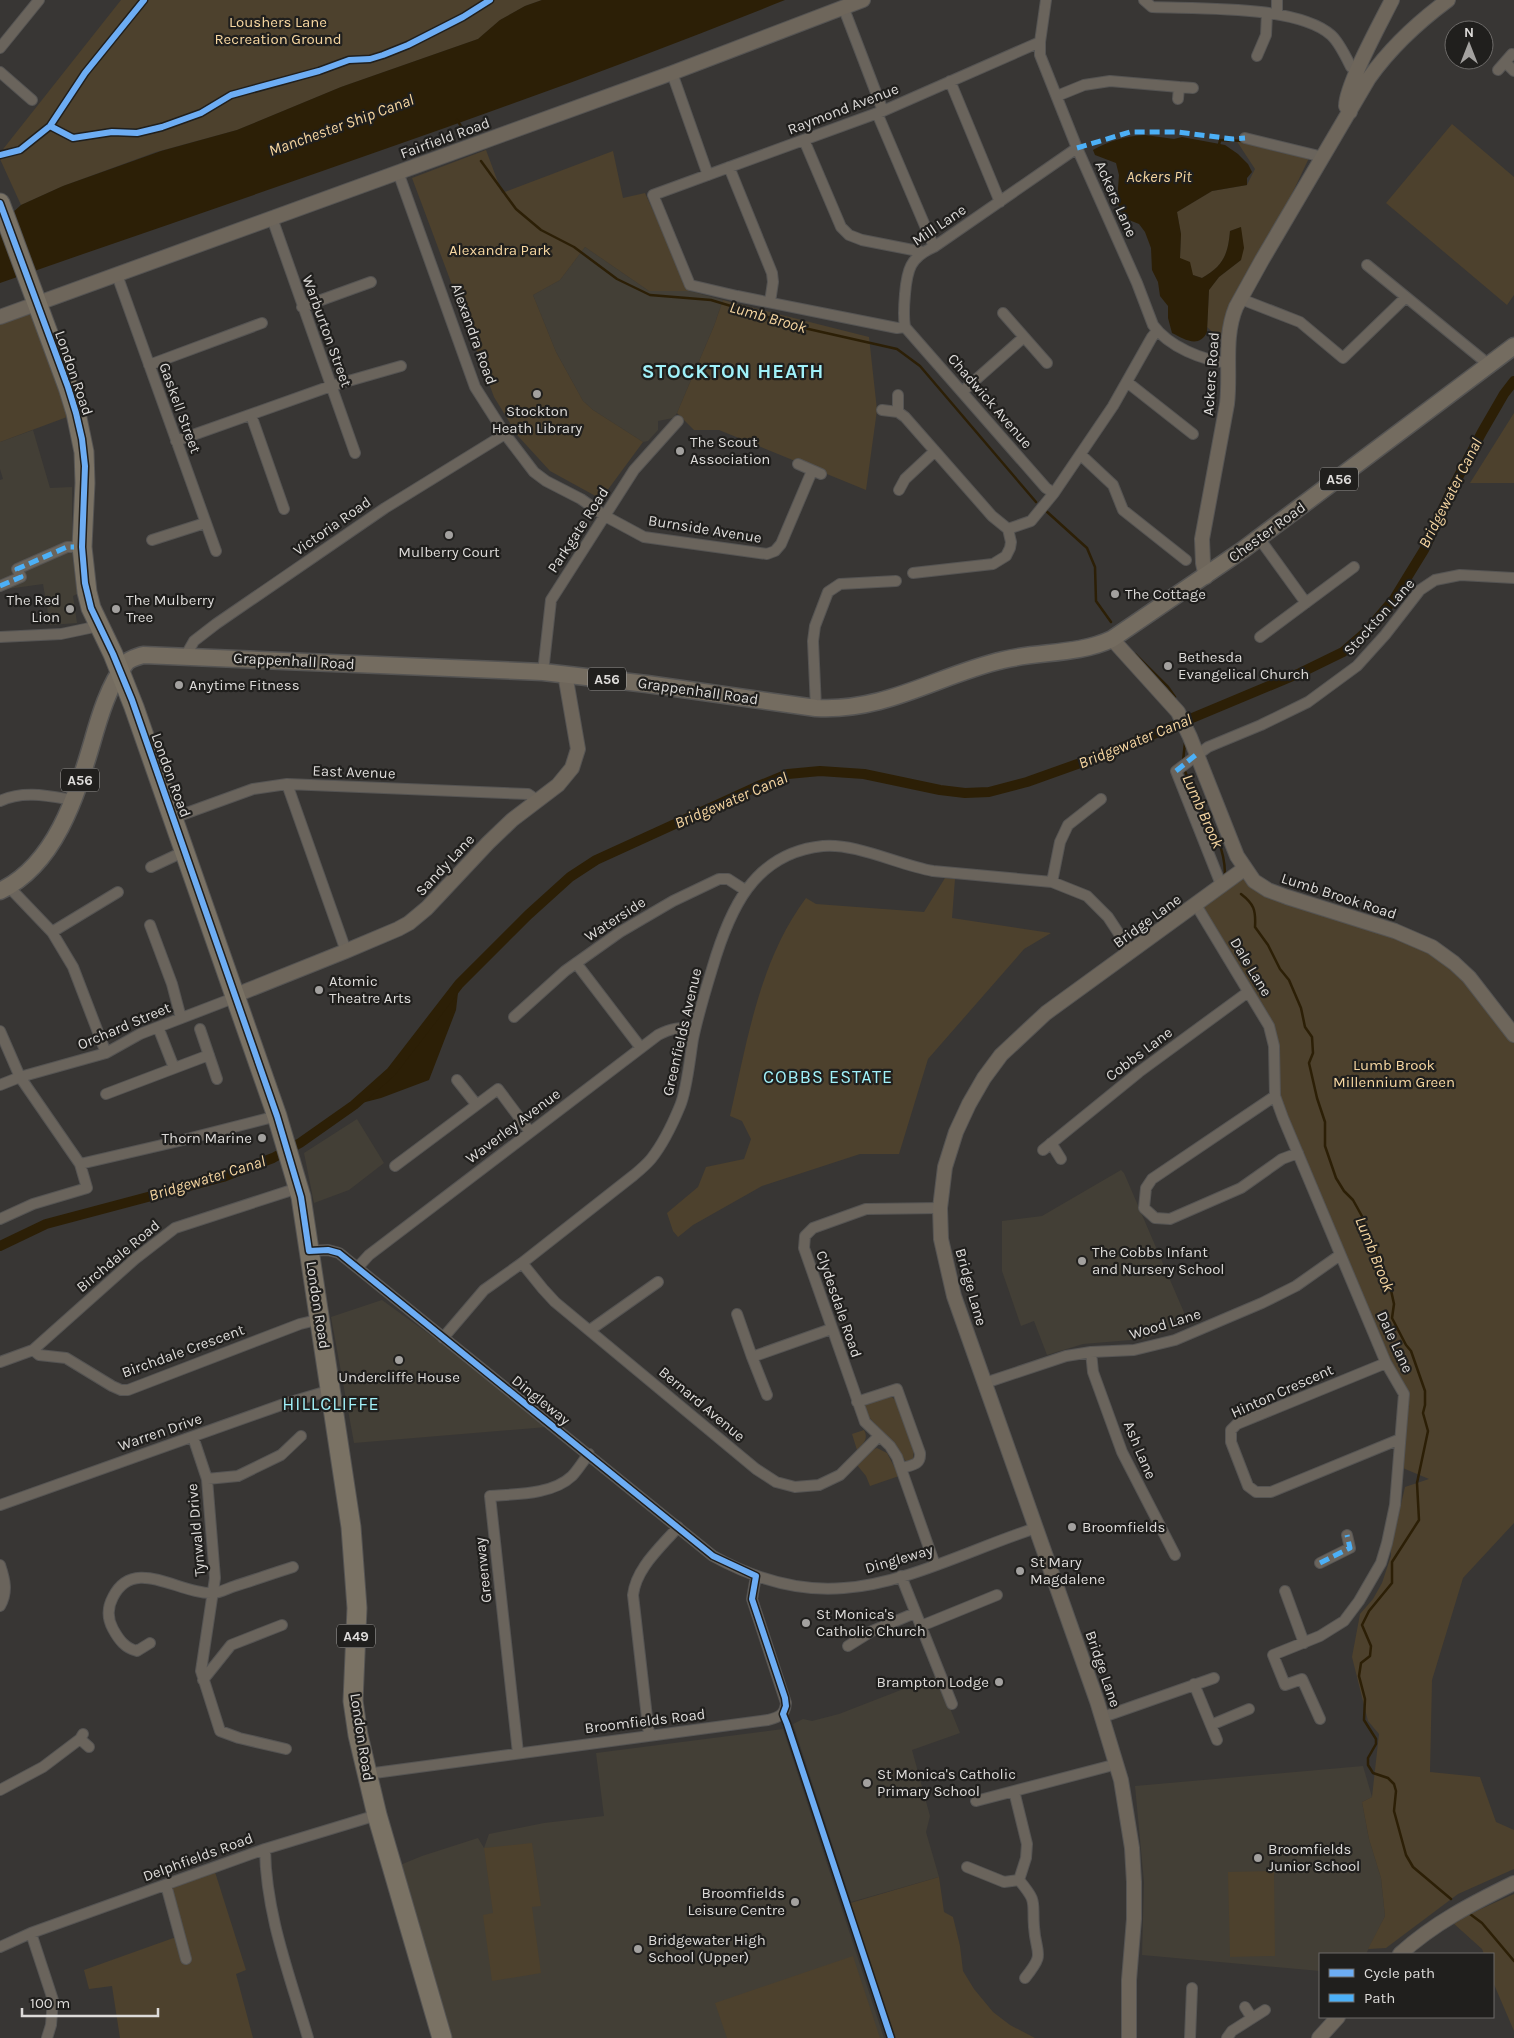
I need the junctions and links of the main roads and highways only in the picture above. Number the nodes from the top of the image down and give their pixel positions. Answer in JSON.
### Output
{"nodes":[{"id":1,"x":0,"y":203,"type":"edge"},
{"id":2,"x":1514,"y":346,"type":"edge"},
{"id":3,"x":1112,"y":639,"type":"joint"},
{"id":4,"x":121,"y":672,"type":"junction"},
{"id":5,"x":4,"y":889,"type":"edge"},
{"id":6,"x":442,"y":2038,"type":"edge"}],
"edges":[{"from":1,"to":4,"type":"highway","name":"London Road","number":"A49"},
{"from":2,"to":3,"type":"main road","name":"Chester Road","number":"A56"},
{"from":3,"to":4,"type":"main road","name":"Grappenhall Road","number":"A56"},
{"from":4,"to":5,"type":"main road","number":"A56"},
{"from":4,"to":6,"type":"highway","name":"London Road","number":"A49"}]}
